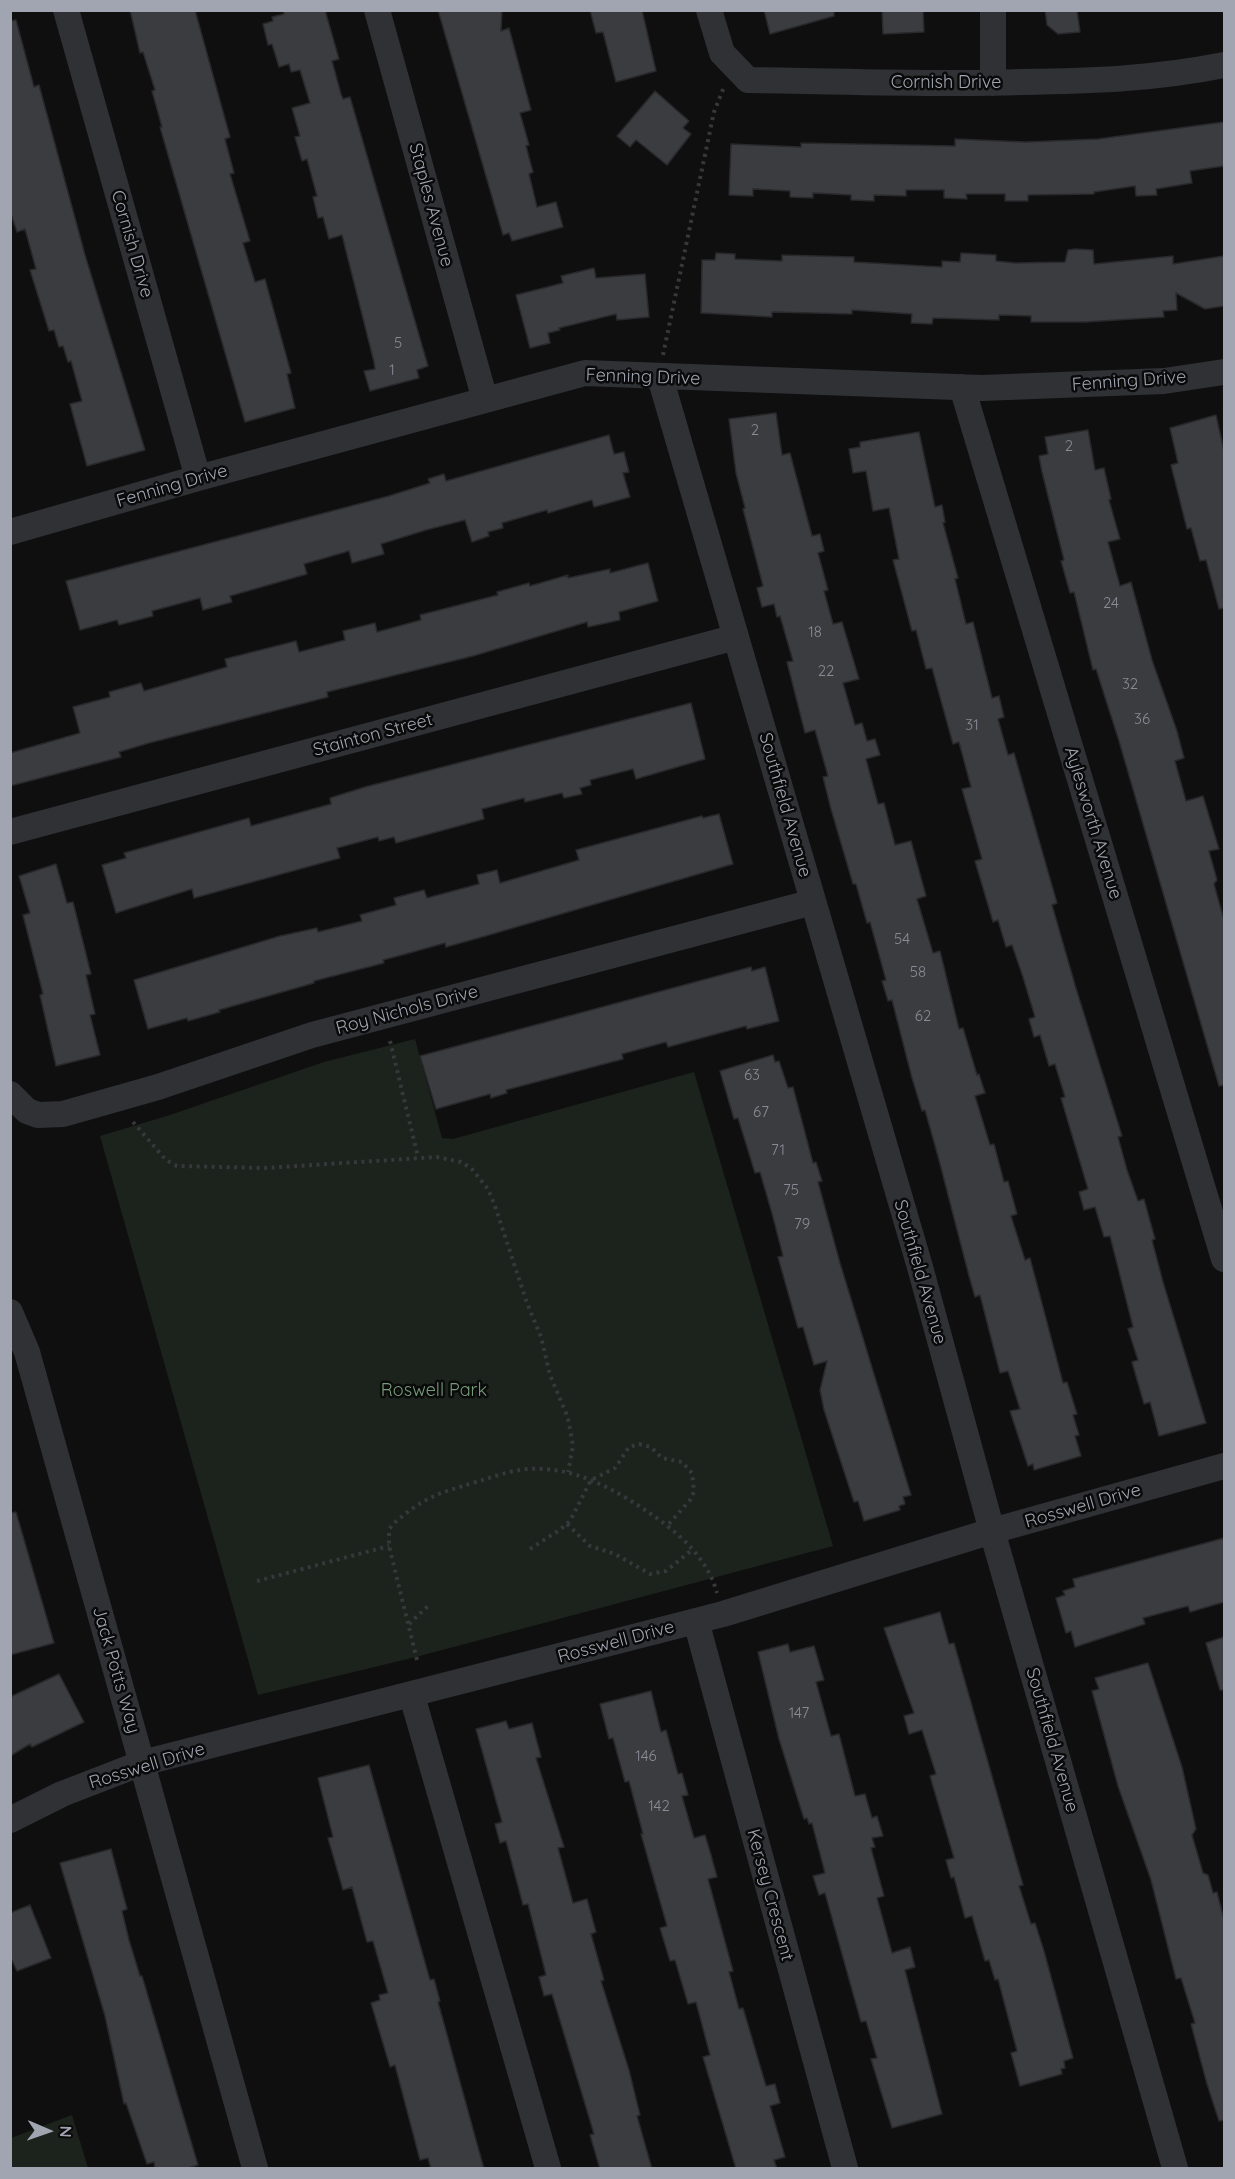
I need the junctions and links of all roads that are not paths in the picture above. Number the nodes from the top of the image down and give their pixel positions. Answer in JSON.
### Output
{"nodes":[{"id":1,"x":66,"y":10,"type":"edge"},
{"id":2,"x":377,"y":10,"type":"edge"},
{"id":3,"x":708,"y":10,"type":"edge"},
{"id":4,"x":993,"y":10,"type":"edge"},
{"id":5,"x":1224,"y":65,"type":"edge"},
{"id":6,"x":993,"y":83,"type":"junction"},
{"id":7,"x":1224,"y":372,"type":"edge"},
{"id":8,"x":660,"y":377,"type":"junction"},
{"id":9,"x":962,"y":387,"type":"junction"},
{"id":10,"x":485,"y":400,"type":"junction"},
{"id":11,"x":198,"y":478,"type":"junction"},
{"id":12,"x":10,"y":532,"type":"edge"},
{"id":13,"x":735,"y":637,"type":"junction"},
{"id":14,"x":10,"y":832,"type":"edge"},
{"id":15,"x":813,"y":902,"type":"junction"},
{"id":16,"x":10,"y":1094,"type":"edge"},
{"id":17,"x":1224,"y":1259,"type":"edge"},
{"id":18,"x":10,"y":1312,"type":"edge"},
{"id":19,"x":1224,"y":1466,"type":"edge"},
{"id":20,"x":992,"y":1531,"type":"junction"},
{"id":21,"x":696,"y":1621,"type":"junction"},
{"id":22,"x":412,"y":1696,"type":"junction"},
{"id":23,"x":142,"y":1763,"type":"junction"},
{"id":24,"x":10,"y":1820,"type":"edge"},
{"id":25,"x":255,"y":2169,"type":"edge"},
{"id":26,"x":548,"y":2169,"type":"edge"},
{"id":27,"x":845,"y":2169,"type":"edge"},
{"id":28,"x":1175,"y":2169,"type":"edge"}],
"edges":[{"from":1,"to":11,"type":"street","name":"Cornish Drive"},
{"from":2,"to":10,"type":"street","name":"Staples Avenue"},
{"from":3,"to":6,"type":"street","name":"Cornish Drive"},
{"from":4,"to":6,"type":"street"},
{"from":5,"to":6,"type":"street","name":"Cornish Drive"},
{"from":7,"to":9,"type":"street","name":"Fenning Drive"},
{"from":8,"to":9,"type":"street","name":"Fenning Drive"},
{"from":8,"to":10,"type":"street","name":"Fenning Drive"},
{"from":8,"to":13,"type":"street","name":"Southfield Avenue"},
{"from":9,"to":17,"type":"street","name":"Aylesworth Avenue"},
{"from":10,"to":11,"type":"street","name":"Fenning Drive"},
{"from":11,"to":12,"type":"street","name":"Fenning Drive"},
{"from":13,"to":14,"type":"street","name":"Stainton Street"},
{"from":13,"to":15,"type":"street","name":"Southfield Avenue"},
{"from":15,"to":16,"type":"street","name":"Roy Nichols Drive"},
{"from":15,"to":20,"type":"street","name":"Southfield Avenue"},
{"from":18,"to":23,"type":"street","name":"Jack Potts Way"},
{"from":19,"to":20,"type":"street","name":"Rosswell Drive"},
{"from":20,"to":21,"type":"street","name":"Rosswell Drive"},
{"from":20,"to":28,"type":"street","name":"Southfield Avenue"},
{"from":21,"to":22,"type":"street","name":"Rosswell Drive"},
{"from":21,"to":27,"type":"street","name":"Kersey Crescent"},
{"from":22,"to":23,"type":"street","name":"Rosswell Drive"},
{"from":22,"to":26,"type":"street"},
{"from":23,"to":24,"type":"street","name":"Rosswell Drive"},
{"from":23,"to":25,"type":"street","name":"Jack Potts Way"}]}
